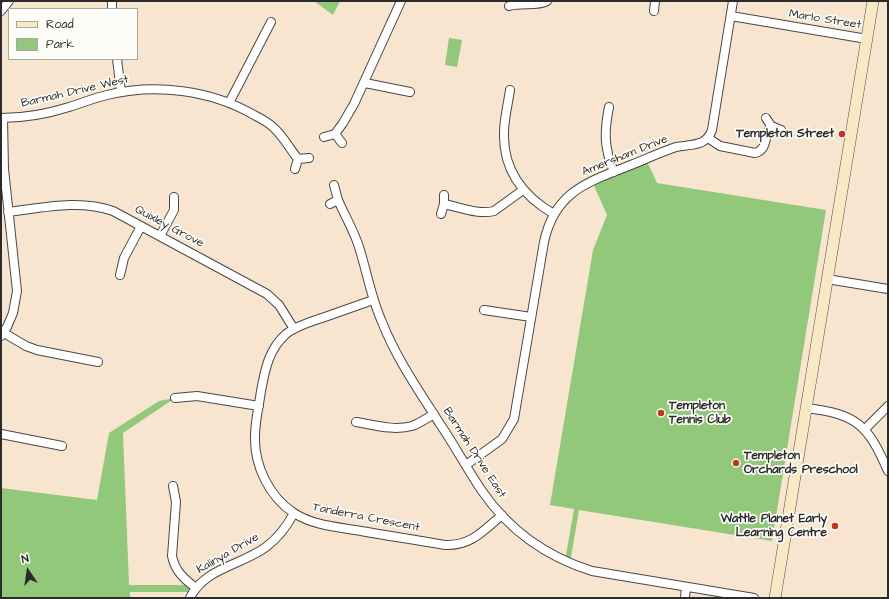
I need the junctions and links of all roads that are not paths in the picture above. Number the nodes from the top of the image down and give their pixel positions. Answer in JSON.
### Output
{"nodes":[{"id":1,"x":9,"y":1,"type":"edge"},
{"id":2,"x":401,"y":1,"type":"edge"},
{"id":3,"x":547,"y":1,"type":"edge"},
{"id":4,"x":655,"y":1,"type":"edge"},
{"id":5,"x":734,"y":1,"type":"edge"},
{"id":6,"x":873,"y":1,"type":"edge"},
{"id":7,"x":509,"y":6,"type":"dead end"},
{"id":8,"x":1,"y":11,"type":"edge"},
{"id":9,"x":654,"y":11,"type":"dead end"},
{"id":10,"x":731,"y":16,"type":"junction"},
{"id":11,"x":271,"y":22,"type":"dead end"},
{"id":12,"x":867,"y":39,"type":"junction"},
{"id":13,"x":117,"y":60,"type":"edge"},
{"id":14,"x":364,"y":83,"type":"junction"},
{"id":15,"x":510,"y":90,"type":"dead end"},
{"id":16,"x":121,"y":92,"type":"junction"},
{"id":17,"x":410,"y":92,"type":"dead end"},
{"id":18,"x":229,"y":103,"type":"junction"},
{"id":19,"x":609,"y":107,"type":"dead end"},
{"id":20,"x":2,"y":118,"type":"edge"},
{"id":21,"x":766,"y":118,"type":"dead end"},
{"id":22,"x":771,"y":126,"type":"junction"},
{"id":23,"x":781,"y":130,"type":"dead end"},
{"id":24,"x":335,"y":134,"type":"junction"},
{"id":25,"x":324,"y":137,"type":"dead end"},
{"id":26,"x":708,"y":138,"type":"junction"},
{"id":27,"x":342,"y":143,"type":"dead end"},
{"id":28,"x":309,"y":158,"type":"dead end"},
{"id":29,"x":298,"y":159,"type":"junction"},
{"id":30,"x":295,"y":169,"type":"dead end"},
{"id":31,"x":614,"y":172,"type":"junction"},
{"id":32,"x":334,"y":185,"type":"dead end"},
{"id":33,"x":523,"y":190,"type":"junction"},
{"id":34,"x":444,"y":195,"type":"dead end"},
{"id":35,"x":174,"y":197,"type":"dead end"},
{"id":36,"x":444,"y":204,"type":"junction"},
{"id":37,"x":8,"y":212,"type":"junction"},
{"id":38,"x":441,"y":214,"type":"dead end"},
{"id":39,"x":554,"y":214,"type":"junction"},
{"id":40,"x":141,"y":226,"type":"junction"},
{"id":41,"x":160,"y":236,"type":"junction"},
{"id":42,"x":120,"y":275,"type":"dead end"},
{"id":43,"x":827,"y":279,"type":"junction"},
{"id":44,"x":888,"y":289,"type":"edge"},
{"id":45,"x":373,"y":300,"type":"junction"},
{"id":46,"x":484,"y":310,"type":"dead end"},
{"id":47,"x":532,"y":317,"type":"junction"},
{"id":48,"x":294,"y":329,"type":"junction"},
{"id":49,"x":2,"y":334,"type":"edge"},
{"id":50,"x":98,"y":362,"type":"dead end"},
{"id":51,"x":175,"y":398,"type":"dead end"},
{"id":52,"x":259,"y":406,"type":"junction"},
{"id":53,"x":888,"y":406,"type":"edge"},
{"id":54,"x":806,"y":408,"type":"junction"},
{"id":55,"x":434,"y":414,"type":"junction"},
{"id":56,"x":356,"y":422,"type":"dead end"},
{"id":57,"x":865,"y":429,"type":"junction"},
{"id":58,"x":1,"y":434,"type":"edge"},
{"id":59,"x":62,"y":446,"type":"dead end"},
{"id":60,"x":466,"y":465,"type":"junction"},
{"id":61,"x":888,"y":471,"type":"edge"},
{"id":62,"x":173,"y":486,"type":"dead end"},
{"id":63,"x":294,"y":513,"type":"junction"},
{"id":64,"x":502,"y":515,"type":"junction"},
{"id":65,"x":686,"y":587,"type":"junction"},
{"id":66,"x":196,"y":588,"type":"junction"},
{"id":67,"x":190,"y":598,"type":"edge"},
{"id":68,"x":685,"y":598,"type":"edge"},
{"id":69,"x":754,"y":598,"type":"edge"},
{"id":70,"x":775,"y":598,"type":"edge"}],
"edges":[{"from":1,"to":8,"type":"street"},
{"from":2,"to":14,"type":"street"},
{"from":3,"to":7,"type":"street"},
{"from":4,"to":9,"type":"street"},
{"from":5,"to":10,"type":"street"},
{"from":6,"to":12,"type":"street"},
{"from":10,"to":12,"type":"street","name":"Marlo Street"},
{"from":10,"to":26,"type":"street"},
{"from":11,"to":18,"type":"street"},
{"from":12,"to":43,"type":"street"},
{"from":13,"to":16,"type":"street"},
{"from":14,"to":17,"type":"street"},
{"from":14,"to":24,"type":"street"},
{"from":15,"to":33,"type":"street"},
{"from":16,"to":18,"type":"street","name":"Barmah Drive West"},
{"from":16,"to":20,"type":"street","name":"Barmah Drive West"},
{"from":18,"to":29,"type":"street","name":"Barmah Drive West"},
{"from":19,"to":31,"type":"street"},
{"from":20,"to":37,"type":"street"},
{"from":21,"to":22,"type":"street"},
{"from":22,"to":23,"type":"street"},
{"from":22,"to":26,"type":"street"},
{"from":24,"to":25,"type":"street"},
{"from":24,"to":27,"type":"street"},
{"from":26,"to":31,"type":"street","name":"Amersham Drive"},
{"from":28,"to":29,"type":"street"},
{"from":29,"to":30,"type":"street"},
{"from":31,"to":39,"type":"street","name":"Amersham Drive"},
{"from":32,"to":45,"type":"street","name":"Barmah Drive East"},
{"from":33,"to":36,"type":"street"},
{"from":33,"to":39,"type":"street"},
{"from":34,"to":36,"type":"street"},
{"from":35,"to":41,"type":"street"},
{"from":36,"to":38,"type":"street"},
{"from":37,"to":40,"type":"street","name":"Quixley Grove"},
{"from":37,"to":49,"type":"street"},
{"from":39,"to":47,"type":"street","name":"Amersham Drive"},
{"from":40,"to":41,"type":"street","name":"Quixley Grove"},
{"from":40,"to":42,"type":"street"},
{"from":41,"to":48,"type":"street","name":"Quixley Grove"},
{"from":43,"to":44,"type":"street"},
{"from":43,"to":54,"type":"street"},
{"from":45,"to":48,"type":"street","name":"Tanderra Crescent"},
{"from":45,"to":55,"type":"street","name":"Barmah Drive East"},
{"from":46,"to":47,"type":"street"},
{"from":47,"to":60,"type":"street","name":"Amersham Drive"},
{"from":48,"to":52,"type":"street","name":"Tanderra Crescent"},
{"from":49,"to":50,"type":"street"},
{"from":51,"to":52,"type":"street"},
{"from":52,"to":63,"type":"street","name":"Tanderra Crescent"},
{"from":53,"to":57,"type":"street"},
{"from":54,"to":57,"type":"street"},
{"from":54,"to":70,"type":"street"},
{"from":55,"to":56,"type":"street"},
{"from":55,"to":60,"type":"street","name":"Barmah Drive East"},
{"from":57,"to":61,"type":"street"},
{"from":58,"to":59,"type":"street"},
{"from":60,"to":64,"type":"street","name":"Barmah Drive East"},
{"from":62,"to":66,"type":"street"},
{"from":63,"to":64,"type":"street","name":"Tanderra Crescent"},
{"from":63,"to":66,"type":"street","name":"Kalinya Drive"},
{"from":64,"to":65,"type":"street","name":"Barmah Drive East"},
{"from":65,"to":68,"type":"street"},
{"from":65,"to":69,"type":"street","name":"Barmah Drive East"},
{"from":66,"to":67,"type":"street","name":"Kalinya Drive"}]}
